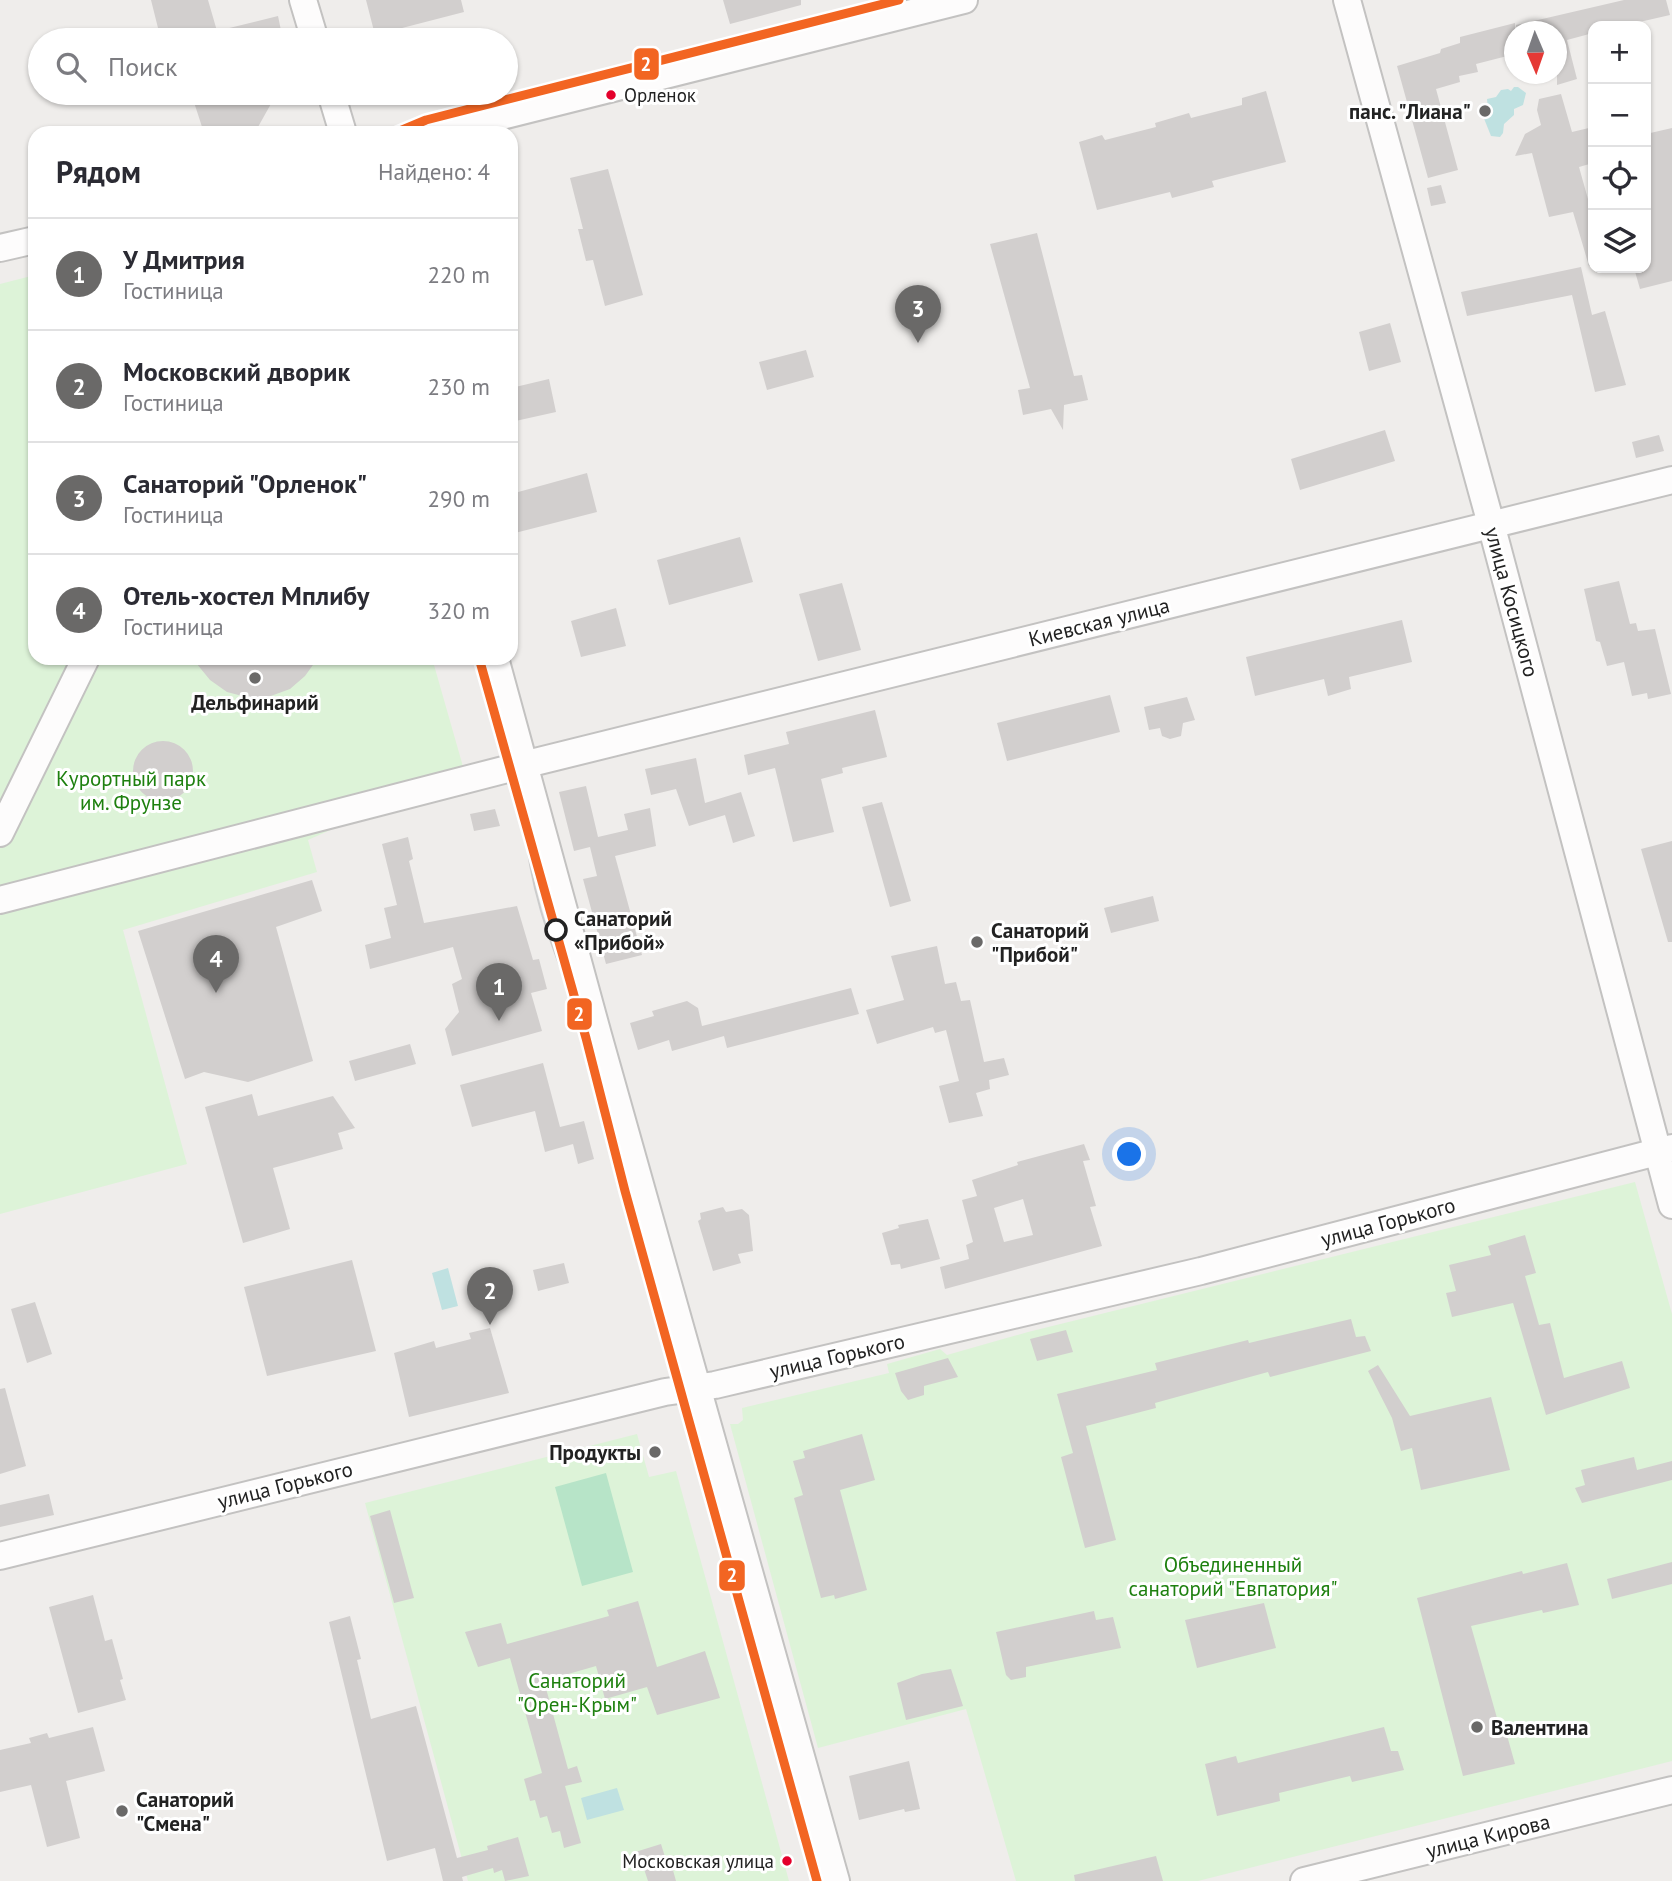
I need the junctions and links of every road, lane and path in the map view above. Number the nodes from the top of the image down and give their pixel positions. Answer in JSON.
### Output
{"nodes":[{"id":1,"x":303,"y":0,"type":"edge"},
{"id":2,"x":964,"y":0,"type":"edge"},
{"id":3,"x":1348,"y":0,"type":"edge"},
{"id":4,"x":311,"y":28,"type":"edge"},
{"id":5,"x":335,"y":105,"type":"edge"},
{"id":6,"x":341,"y":126,"type":"edge"},
{"id":7,"x":462,"y":126,"type":"edge"},
{"id":8,"x":28,"y":242,"type":"edge"},
{"id":9,"x":0,"y":248,"type":"edge"},
{"id":10,"x":1672,"y":480,"type":"edge"},
{"id":11,"x":1491,"y":524,"type":"junction"},
{"id":12,"x":83,"y":665,"type":"edge"},
{"id":13,"x":497,"y":665,"type":"edge"},
{"id":14,"x":525,"y":765,"type":"junction"},
{"id":15,"x":0,"y":833,"type":"edge"},
{"id":16,"x":0,"y":900,"type":"edge"},
{"id":17,"x":1665,"y":1150,"type":"edge"},
{"id":18,"x":1672,"y":1205,"type":"edge"},
{"id":19,"x":698,"y":1388,"type":"junction"},
{"id":20,"x":0,"y":1556,"type":"edge"},
{"id":21,"x":1672,"y":1790,"type":"edge"},
{"id":22,"x":836,"y":1881,"type":"edge"},
{"id":23,"x":1304,"y":1881,"type":"edge"}],
"edges":[{"from":1,"to":4,"type":"street"},
{"from":2,"to":7,"type":"street"},
{"from":3,"to":11,"type":"street","name":"улица Косицкого"},
{"from":5,"to":6,"type":"street"},
{"from":8,"to":9,"type":"street"},
{"from":10,"to":11,"type":"street","name":"Киевская улица"},
{"from":11,"to":14,"type":"street","name":"Киевская улица"},
{"from":11,"to":17,"type":"street","name":"улица Косицкого"},
{"from":12,"to":15,"type":"street"},
{"from":13,"to":14,"type":"street"},
{"from":14,"to":16,"type":"street","name":"Киевская улица"},
{"from":14,"to":19,"type":"street"},
{"from":17,"to":18,"type":"street","name":"улица Косицкого"},
{"from":17,"to":19,"type":"street","name":"улица Горького"},
{"from":19,"to":20,"type":"street","name":"улица Горького"},
{"from":19,"to":22,"type":"street"},
{"from":21,"to":23,"type":"street","name":"улица Кирова"}]}
